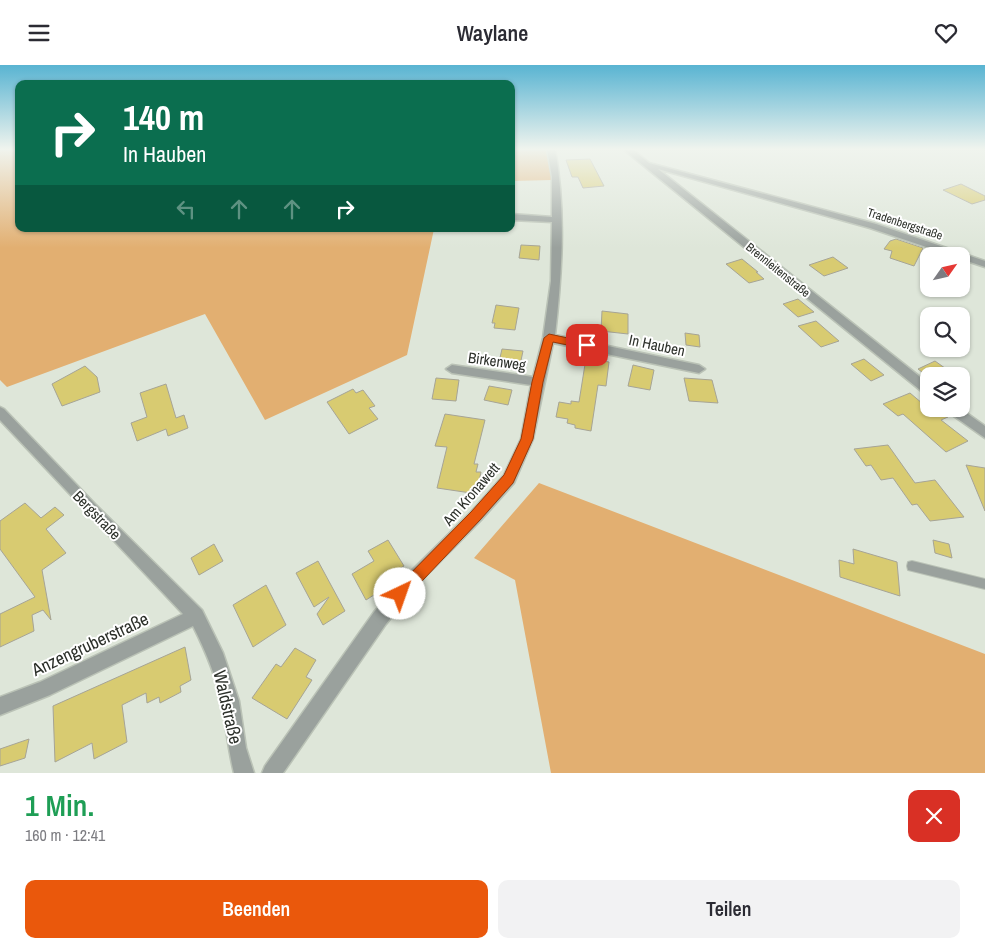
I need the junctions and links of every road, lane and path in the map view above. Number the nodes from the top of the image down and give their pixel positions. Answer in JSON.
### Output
{"nodes":[{"id":1,"x":556,"y":182,"type":"edge"},
{"id":2,"x":666,"y":182,"type":"edge"},
{"id":3,"x":710,"y":182,"type":"edge"},
{"id":4,"x":515,"y":217,"type":"edge"},
{"id":5,"x":557,"y":220,"type":"junction"},
{"id":6,"x":985,"y":263,"type":"edge"},
{"id":7,"x":549,"y":338,"type":"junction"},
{"id":8,"x":452,"y":369,"type":"dead end"},
{"id":9,"x":699,"y":369,"type":"dead end"},
{"id":10,"x":538,"y":382,"type":"junction"},
{"id":11,"x":920,"y":384,"type":"edge"},
{"id":12,"x":0,"y":412,"type":"edge"},
{"id":13,"x":963,"y":417,"type":"edge"},
{"id":14,"x":985,"y":433,"type":"edge"},
{"id":15,"x":912,"y":566,"type":"dead end"},
{"id":16,"x":985,"y":584,"type":"edge"},
{"id":17,"x":196,"y":615,"type":"junction"},
{"id":18,"x":0,"y":706,"type":"edge"},
{"id":19,"x":244,"y":773,"type":"edge"},
{"id":20,"x":272,"y":773,"type":"edge"}],
"edges":[{"from":1,"to":5,"type":"street","name":"Am Kronawett"},
{"from":2,"to":11,"type":"street","name":"Brennleitenstraße"},
{"from":3,"to":6,"type":"street","name":"Tradenbergstraße"},
{"from":4,"to":5,"type":"street"},
{"from":5,"to":7,"type":"street","name":"Am Kronawett"},
{"from":7,"to":9,"type":"street","name":"In Hauben"},
{"from":7,"to":10,"type":"street","name":"Am Kronawett"},
{"from":8,"to":10,"type":"street","name":"Birkenweg"},
{"from":10,"to":20,"type":"street","name":"Am Kronawett"},
{"from":12,"to":17,"type":"street","name":"Bergstraße"},
{"from":13,"to":14,"type":"street"},
{"from":15,"to":16,"type":"lane"},
{"from":17,"to":18,"type":"street","name":"Anzengruberstraße"},
{"from":17,"to":19,"type":"street","name":"Waldstraße"}]}
